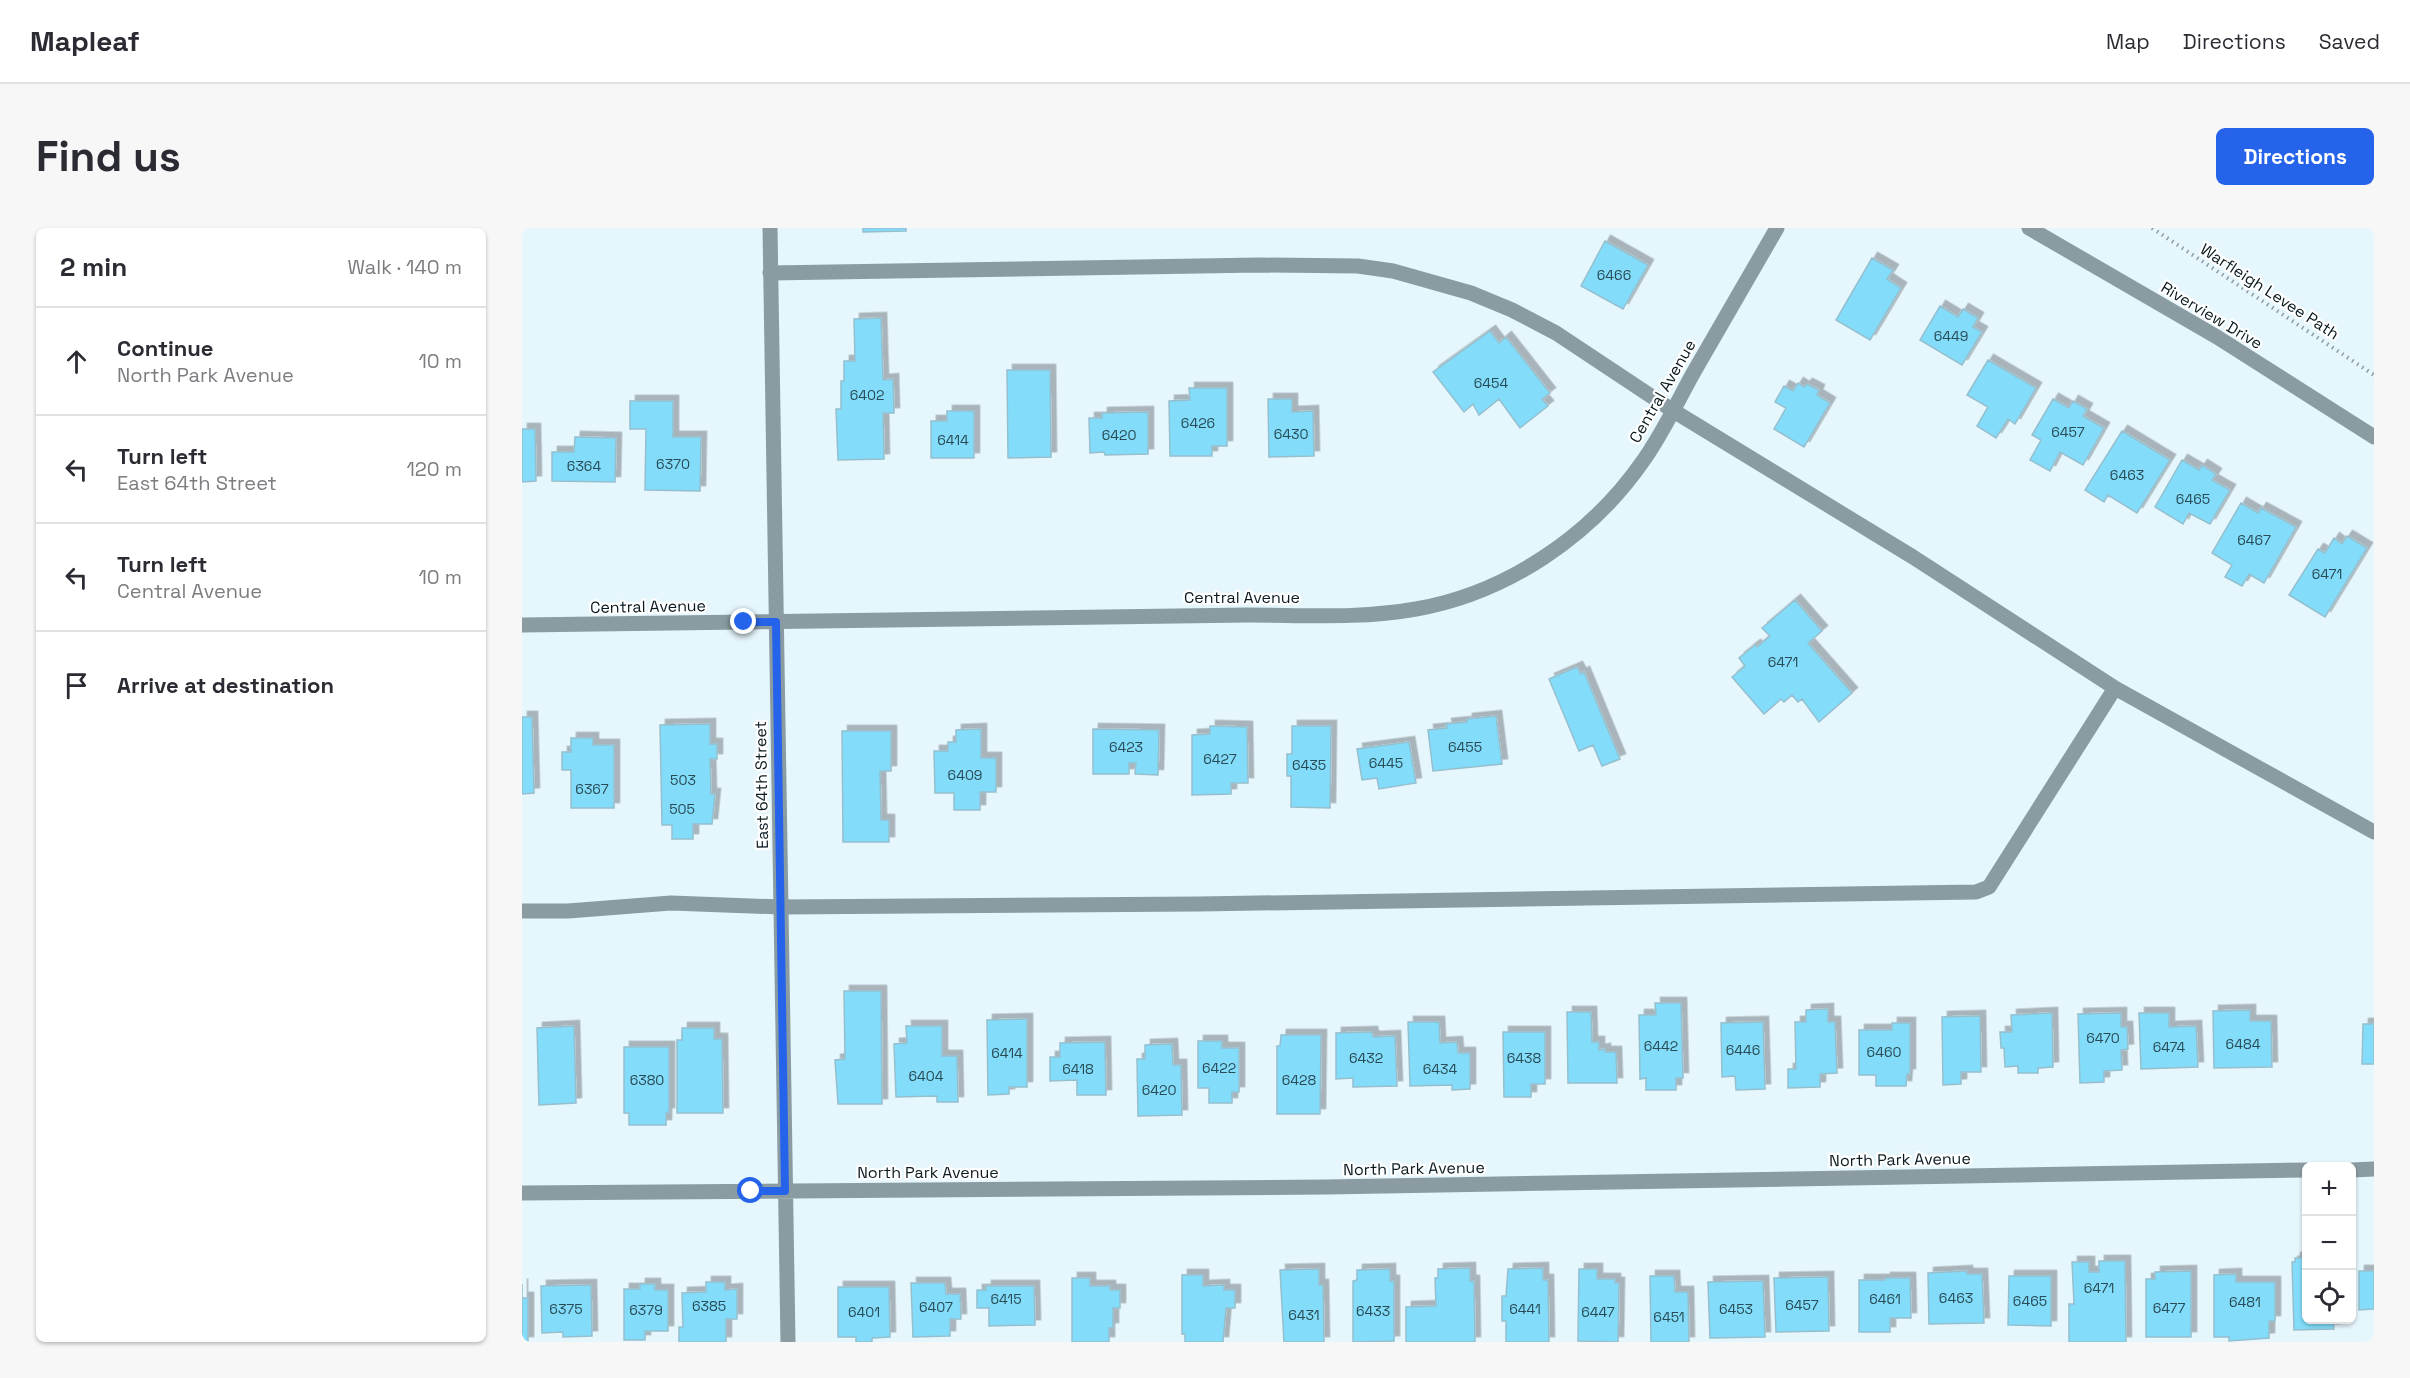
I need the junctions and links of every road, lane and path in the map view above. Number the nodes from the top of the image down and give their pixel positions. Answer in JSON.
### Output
{"nodes":[{"id":1,"x":770,"y":228,"type":"edge"},
{"id":2,"x":1777,"y":228,"type":"edge"},
{"id":3,"x":2029,"y":228,"type":"edge"},
{"id":4,"x":2152,"y":228,"type":"edge"},
{"id":5,"x":770,"y":273,"type":"junction"},
{"id":6,"x":2374,"y":375,"type":"edge"},
{"id":7,"x":1672,"y":410,"type":"junction"},
{"id":8,"x":2374,"y":437,"type":"edge"},
{"id":9,"x":776,"y":622,"type":"junction"},
{"id":10,"x":522,"y":625,"type":"edge"},
{"id":11,"x":2115,"y":688,"type":"junction"},
{"id":12,"x":2374,"y":832,"type":"edge"},
{"id":13,"x":781,"y":907,"type":"junction"},
{"id":14,"x":522,"y":912,"type":"edge"},
{"id":15,"x":2374,"y":1169,"type":"edge"},
{"id":16,"x":2302,"y":1170,"type":"edge"},
{"id":17,"x":2356,"y":1170,"type":"edge"},
{"id":18,"x":785,"y":1191,"type":"junction"},
{"id":19,"x":522,"y":1193,"type":"edge"},
{"id":20,"x":788,"y":1342,"type":"edge"}],
"edges":[{"from":1,"to":5,"type":"street","name":"East 64th Street"},
{"from":2,"to":7,"type":"street","name":"Central Avenue"},
{"from":3,"to":8,"type":"street","name":"Riverview Drive"},
{"from":4,"to":6,"type":"path","name":"Warfleigh Levee Path"},
{"from":5,"to":7,"type":"street"},
{"from":5,"to":9,"type":"street","name":"East 64th Street"},
{"from":7,"to":9,"type":"street","name":"Central Avenue"},
{"from":7,"to":11,"type":"street"},
{"from":9,"to":10,"type":"street","name":"Central Avenue"},
{"from":9,"to":13,"type":"street","name":"East 64th Street"},
{"from":11,"to":12,"type":"street"},
{"from":11,"to":13,"type":"street"},
{"from":13,"to":14,"type":"street"},
{"from":13,"to":18,"type":"street","name":"East 64th Street"},
{"from":15,"to":17,"type":"street"},
{"from":16,"to":18,"type":"street","name":"North Park Avenue"},
{"from":18,"to":19,"type":"street","name":"North Park Avenue"},
{"from":18,"to":20,"type":"street","name":"East 64th Street"}]}
